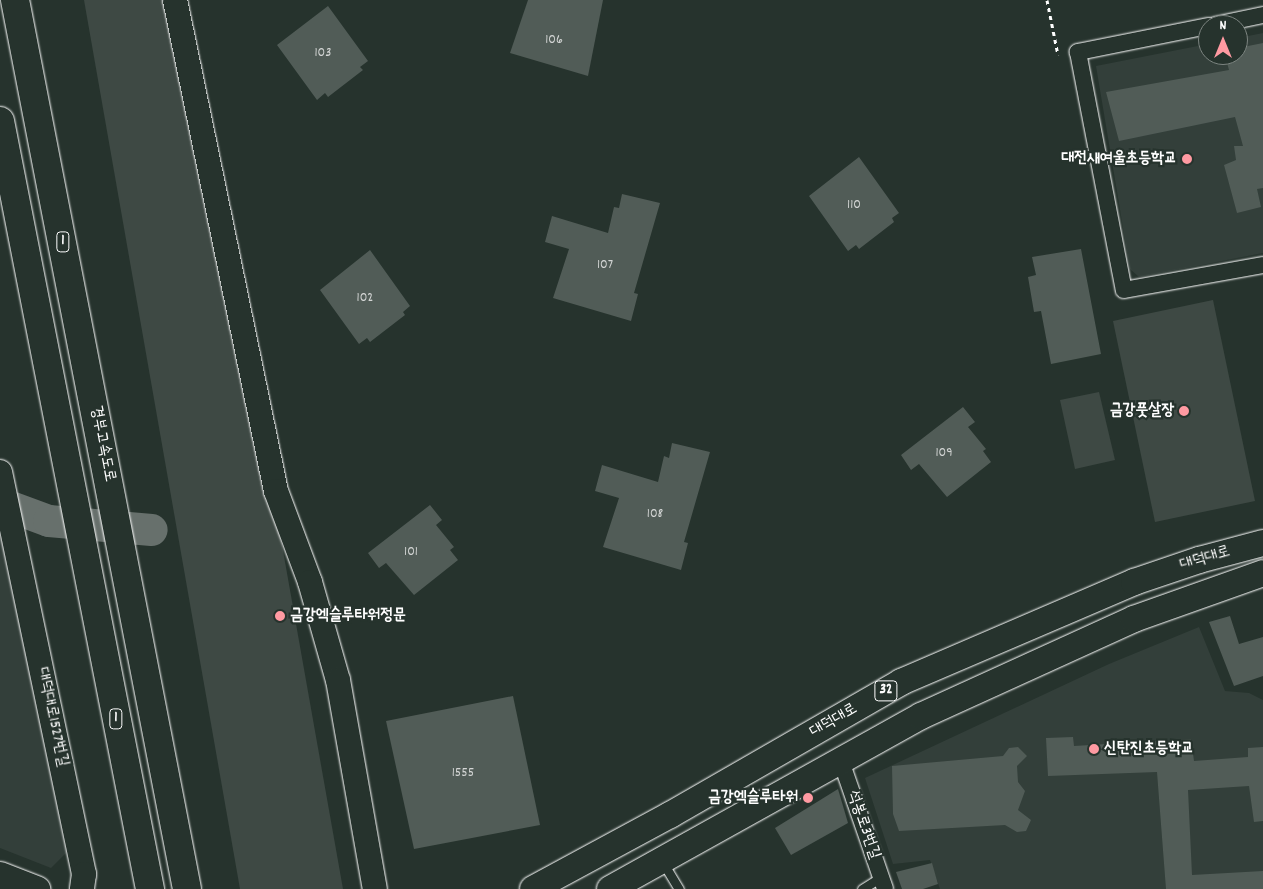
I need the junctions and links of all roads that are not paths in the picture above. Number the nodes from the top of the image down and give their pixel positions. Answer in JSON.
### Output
{"nodes":[{"id":1,"x":15,"y":0,"type":"edge"},
{"id":2,"x":175,"y":0,"type":"edge"},
{"id":3,"x":1263,"y":16,"type":"edge"},
{"id":4,"x":1248,"y":19,"type":"edge"},
{"id":5,"x":1198,"y":28,"type":"edge"},
{"id":6,"x":0,"y":121,"type":"edge"},
{"id":7,"x":1263,"y":265,"type":"edge"},
{"id":8,"x":0,"y":472,"type":"edge"},
{"id":9,"x":1263,"y":543,"type":"edge"},
{"id":10,"x":1263,"y":573,"type":"edge"},
{"id":11,"x":841,"y":761,"type":"junction"},
{"id":12,"x":662,"y":861,"type":"junction"},
{"id":13,"x":0,"y":875,"type":"edge"},
{"id":14,"x":883,"y":883,"type":"edge"},
{"id":15,"x":38,"y":889,"type":"edge"},
{"id":16,"x":82,"y":889,"type":"edge"},
{"id":17,"x":150,"y":889,"type":"edge"},
{"id":18,"x":188,"y":889,"type":"edge"},
{"id":19,"x":375,"y":889,"type":"edge"},
{"id":20,"x":533,"y":889,"type":"edge"},
{"id":21,"x":610,"y":889,"type":"edge"},
{"id":22,"x":679,"y":889,"type":"edge"},
{"id":23,"x":862,"y":889,"type":"edge"}],
"edges":[{"from":1,"to":18,"type":"highway","name":"경부고속도로","number":"1"},
{"from":2,"to":19,"type":"street"},
{"from":3,"to":4,"type":"street"},
{"from":5,"to":7,"type":"street"},
{"from":6,"to":17,"type":"highway","number":"1"},
{"from":8,"to":16,"type":"street","name":"대덕대로1527번길"},
{"from":9,"to":20,"type":"main road","name":"대덕대로","number":"32"},
{"from":10,"to":11,"type":"main road","name":"대덕대로","number":"32"},
{"from":11,"to":12,"type":"main road","name":"대덕대로","number":"32"},
{"from":11,"to":14,"type":"street","name":"석봉로3번길"},
{"from":12,"to":21,"type":"main road","name":"대덕대로","number":"32"},
{"from":12,"to":22,"type":"lane"},
{"from":13,"to":15,"type":"main road"},
{"from":14,"to":23,"type":"lane"}]}
